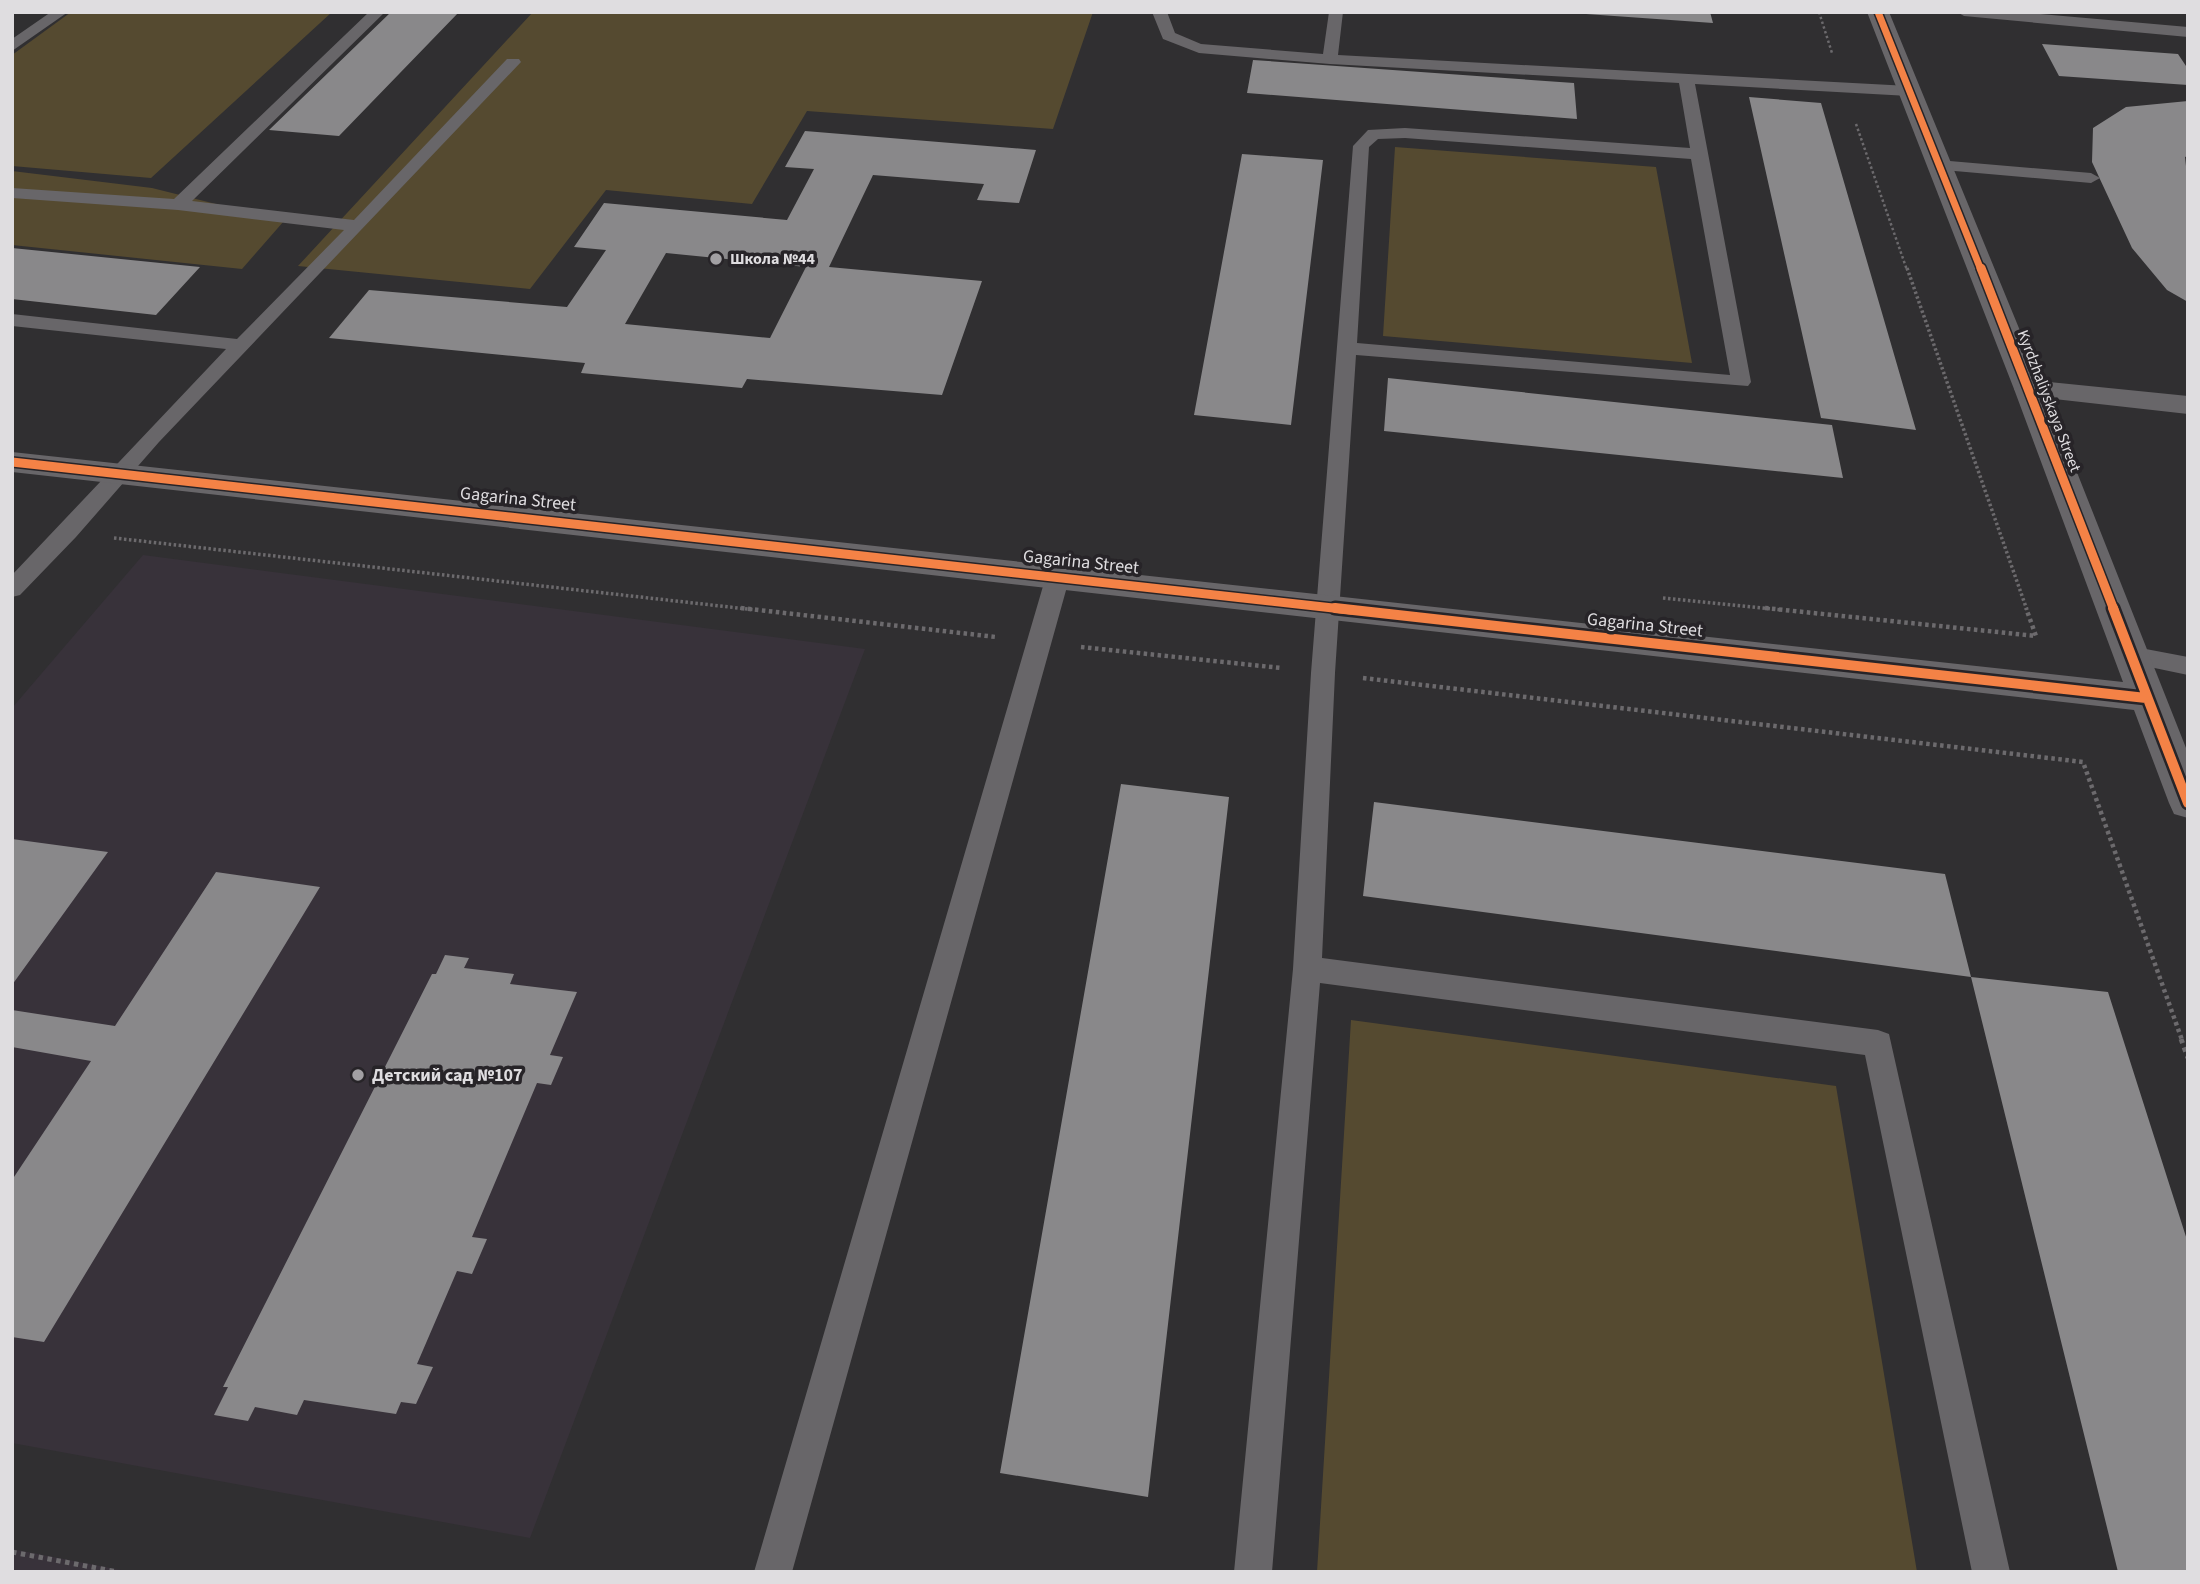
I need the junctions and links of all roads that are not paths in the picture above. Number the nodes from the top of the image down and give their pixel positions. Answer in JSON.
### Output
{"nodes":[{"id":1,"x":61,"y":12,"type":"edge"},
{"id":2,"x":378,"y":12,"type":"edge"},
{"id":3,"x":1159,"y":12,"type":"edge"},
{"id":4,"x":1336,"y":12,"type":"edge"},
{"id":5,"x":1878,"y":12,"type":"edge"},
{"id":6,"x":1964,"y":12,"type":"edge"},
{"id":7,"x":2188,"y":32,"type":"edge"},
{"id":8,"x":12,"y":46,"type":"edge"},
{"id":9,"x":1330,"y":59,"type":"junction"},
{"id":10,"x":513,"y":62,"type":"dead end"},
{"id":11,"x":1686,"y":77,"type":"junction"},
{"id":12,"x":1909,"y":91,"type":"junction"},
{"id":13,"x":1699,"y":155,"type":"junction"},
{"id":14,"x":1938,"y":164,"type":"junction"},
{"id":15,"x":2091,"y":178,"type":"dead end"},
{"id":16,"x":12,"y":193,"type":"edge"},
{"id":17,"x":178,"y":205,"type":"junction"},
{"id":18,"x":358,"y":226,"type":"junction"},
{"id":19,"x":12,"y":320,"type":"edge"},
{"id":20,"x":242,"y":345,"type":"junction"},
{"id":21,"x":1346,"y":348,"type":"junction"},
{"id":22,"x":2029,"y":389,"type":"junction"},
{"id":23,"x":2188,"y":405,"type":"edge"},
{"id":24,"x":12,"y":462,"type":"edge"},
{"id":25,"x":119,"y":473,"type":"junction"},
{"id":26,"x":1058,"y":576,"type":"junction"},
{"id":27,"x":12,"y":589,"type":"edge"},
{"id":28,"x":1329,"y":607,"type":"junction"},
{"id":29,"x":2130,"y":655,"type":"junction"},
{"id":30,"x":2188,"y":666,"type":"edge"},
{"id":31,"x":2146,"y":698,"type":"junction"},
{"id":32,"x":2188,"y":803,"type":"edge"},
{"id":33,"x":1307,"y":969,"type":"junction"},
{"id":34,"x":773,"y":1572,"type":"edge"},
{"id":35,"x":1252,"y":1572,"type":"edge"},
{"id":36,"x":1991,"y":1572,"type":"edge"}],
"edges":[{"from":1,"to":8,"type":"lane"},
{"from":2,"to":17,"type":"lane"},
{"from":3,"to":9,"type":"lane"},
{"from":4,"to":9,"type":"lane"},
{"from":5,"to":12,"type":"street","name":"Kyrdzhaliyskaya Street"},
{"from":6,"to":7,"type":"lane"},
{"from":9,"to":11,"type":"lane"},
{"from":10,"to":18,"type":"lane"},
{"from":11,"to":12,"type":"lane"},
{"from":11,"to":13,"type":"lane"},
{"from":12,"to":14,"type":"street","name":"Kyrdzhaliyskaya Street"},
{"from":13,"to":21,"type":"lane"},
{"from":13,"to":21,"type":"lane"},
{"from":14,"to":15,"type":"lane"},
{"from":14,"to":22,"type":"street","name":"Kyrdzhaliyskaya Street"},
{"from":16,"to":17,"type":"lane"},
{"from":17,"to":18,"type":"lane"},
{"from":18,"to":20,"type":"lane"},
{"from":19,"to":20,"type":"lane"},
{"from":20,"to":25,"type":"lane"},
{"from":21,"to":28,"type":"lane"},
{"from":22,"to":23,"type":"street"},
{"from":22,"to":29,"type":"street","name":"Kyrdzhaliyskaya Street"},
{"from":24,"to":25,"type":"street","name":"Gagarina Street"},
{"from":25,"to":26,"type":"street","name":"Gagarina Street"},
{"from":25,"to":27,"type":"lane"},
{"from":26,"to":28,"type":"street","name":"Gagarina Street"},
{"from":26,"to":34,"type":"lane"},
{"from":28,"to":31,"type":"street","name":"Gagarina Street"},
{"from":28,"to":33,"type":"lane"},
{"from":29,"to":30,"type":"lane"},
{"from":29,"to":31,"type":"street","name":"Kyrdzhaliyskaya Street"},
{"from":31,"to":32,"type":"street","name":"Kyrdzhaliyskaya Street"},
{"from":33,"to":35,"type":"lane"},
{"from":33,"to":36,"type":"lane"}]}
